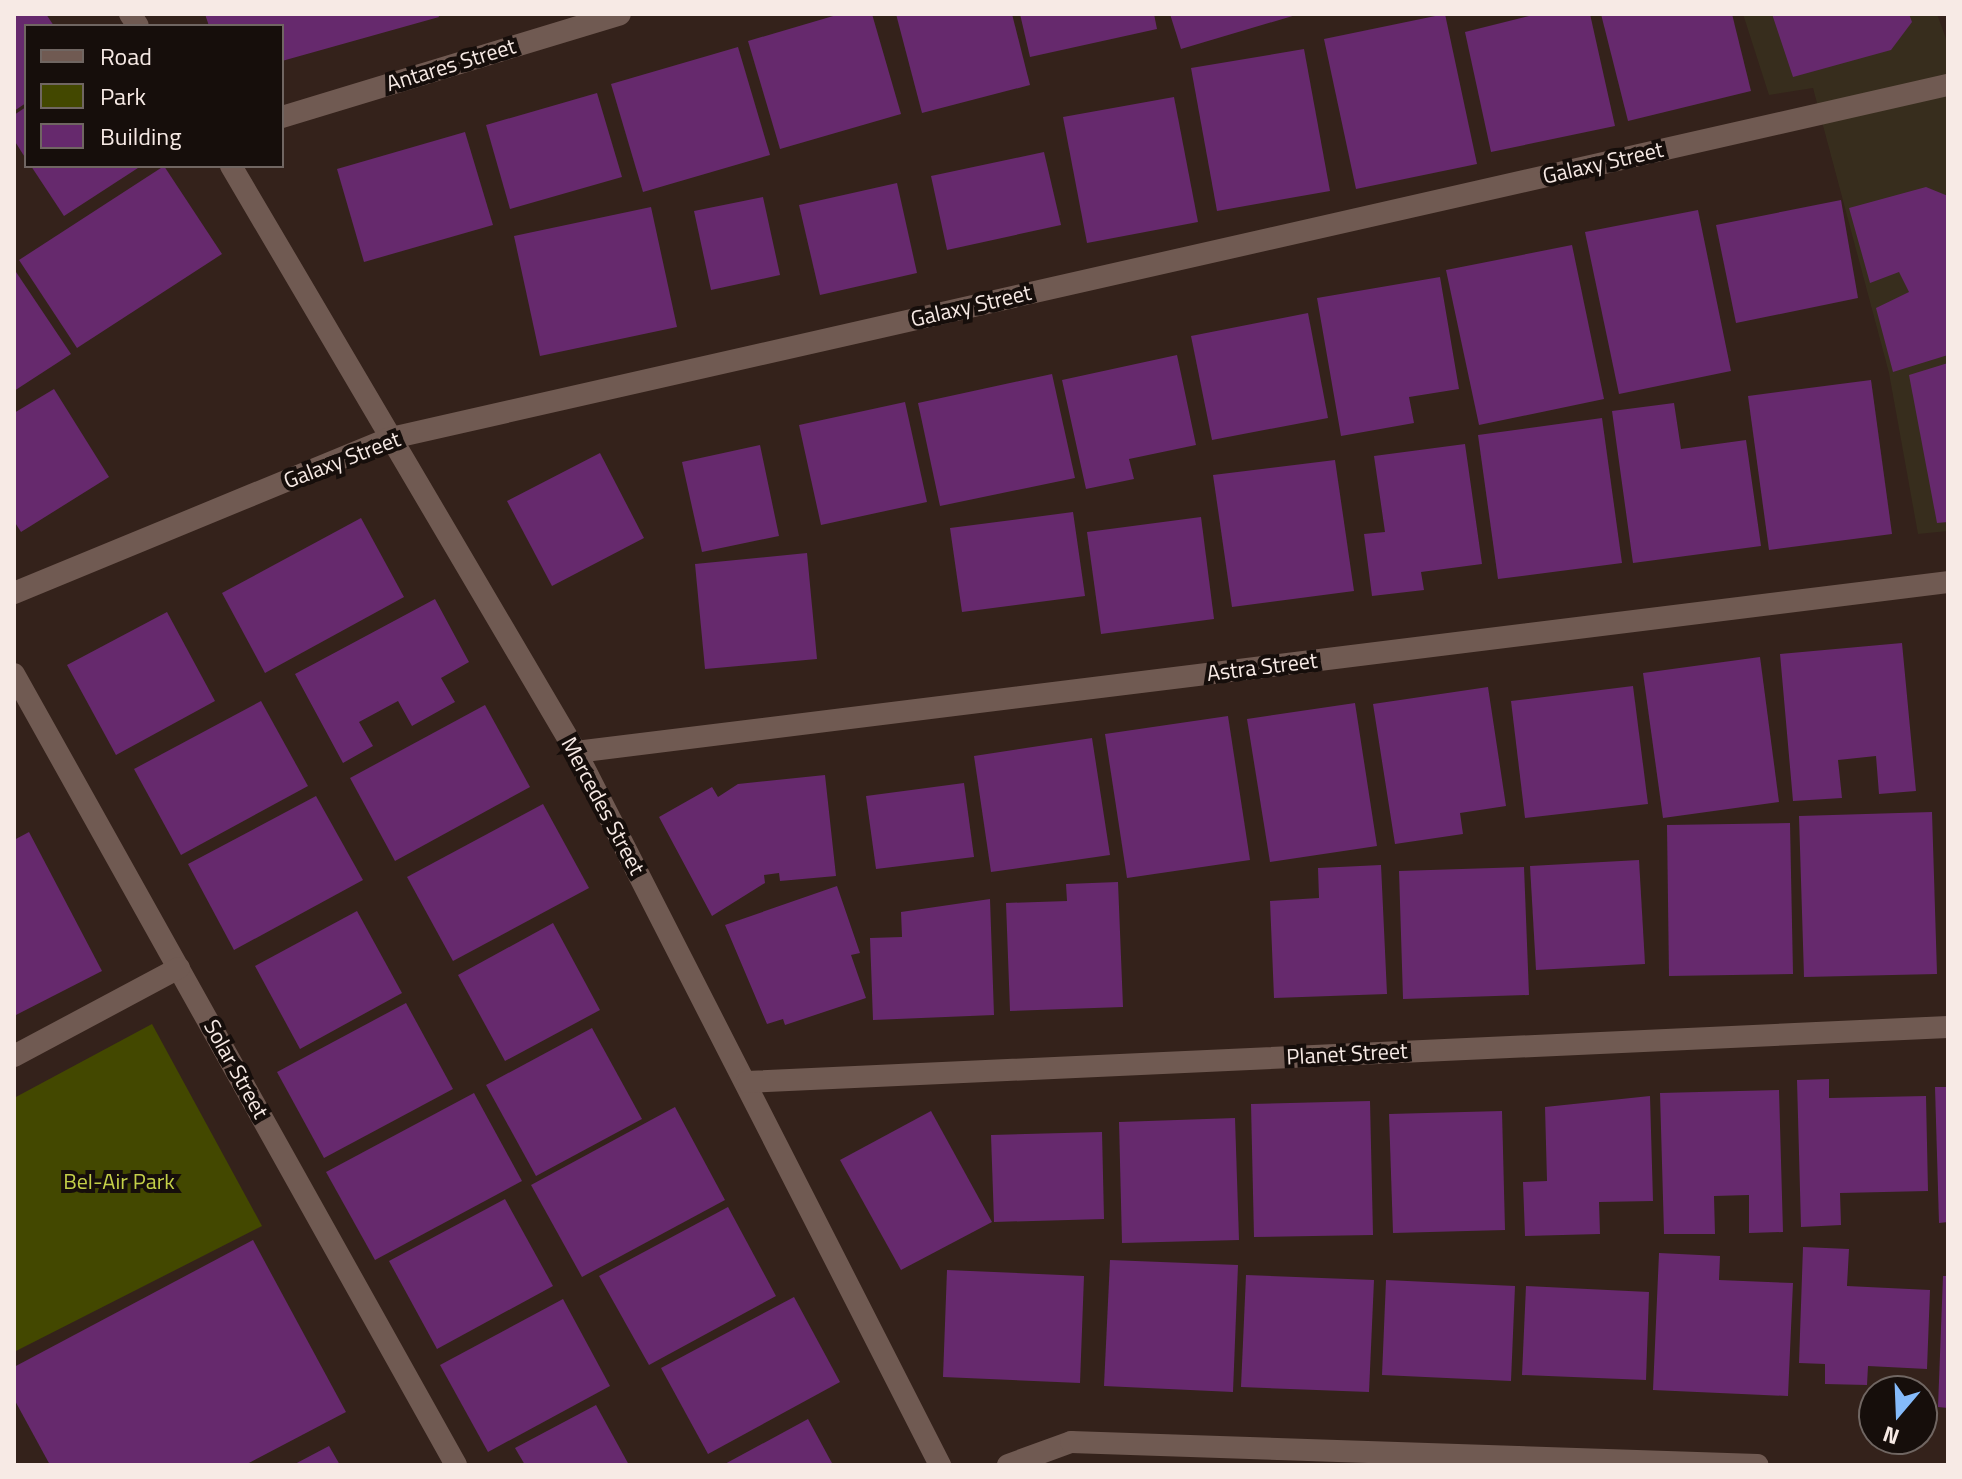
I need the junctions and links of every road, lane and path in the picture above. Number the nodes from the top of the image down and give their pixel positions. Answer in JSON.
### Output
{"nodes":[{"id":1,"x":620,"y":14,"type":"edge"},
{"id":2,"x":1948,"y":85,"type":"edge"},
{"id":3,"x":284,"y":116,"type":"edge"},
{"id":4,"x":232,"y":168,"type":"edge"},
{"id":5,"x":387,"y":439,"type":"junction"},
{"id":6,"x":1948,"y":582,"type":"edge"},
{"id":7,"x":14,"y":593,"type":"edge"},
{"id":8,"x":14,"y":674,"type":"edge"},
{"id":9,"x":576,"y":752,"type":"junction"},
{"id":10,"x":179,"y":968,"type":"junction"},
{"id":11,"x":1948,"y":1027,"type":"edge"},
{"id":12,"x":14,"y":1056,"type":"edge"},
{"id":13,"x":747,"y":1082,"type":"junction"},
{"id":14,"x":456,"y":1465,"type":"edge"},
{"id":15,"x":940,"y":1465,"type":"edge"},
{"id":16,"x":1008,"y":1465,"type":"edge"},
{"id":17,"x":1758,"y":1465,"type":"edge"}],
"edges":[{"from":1,"to":3,"type":"street","name":"Antares Street"},
{"from":2,"to":5,"type":"street","name":"Galaxy Street"},
{"from":4,"to":5,"type":"street","name":"Mercedes Street"},
{"from":5,"to":7,"type":"street","name":"Galaxy Street"},
{"from":5,"to":9,"type":"street","name":"Mercedes Street"},
{"from":6,"to":9,"type":"street","name":"Astra Street"},
{"from":8,"to":10,"type":"street","name":"Solar Street"},
{"from":9,"to":13,"type":"street","name":"Mercedes Street"},
{"from":10,"to":12,"type":"street"},
{"from":10,"to":14,"type":"street","name":"Solar Street"},
{"from":11,"to":13,"type":"street","name":"Planet Street"},
{"from":13,"to":15,"type":"street","name":"Mercedes Street"},
{"from":16,"to":17,"type":"street"}]}
